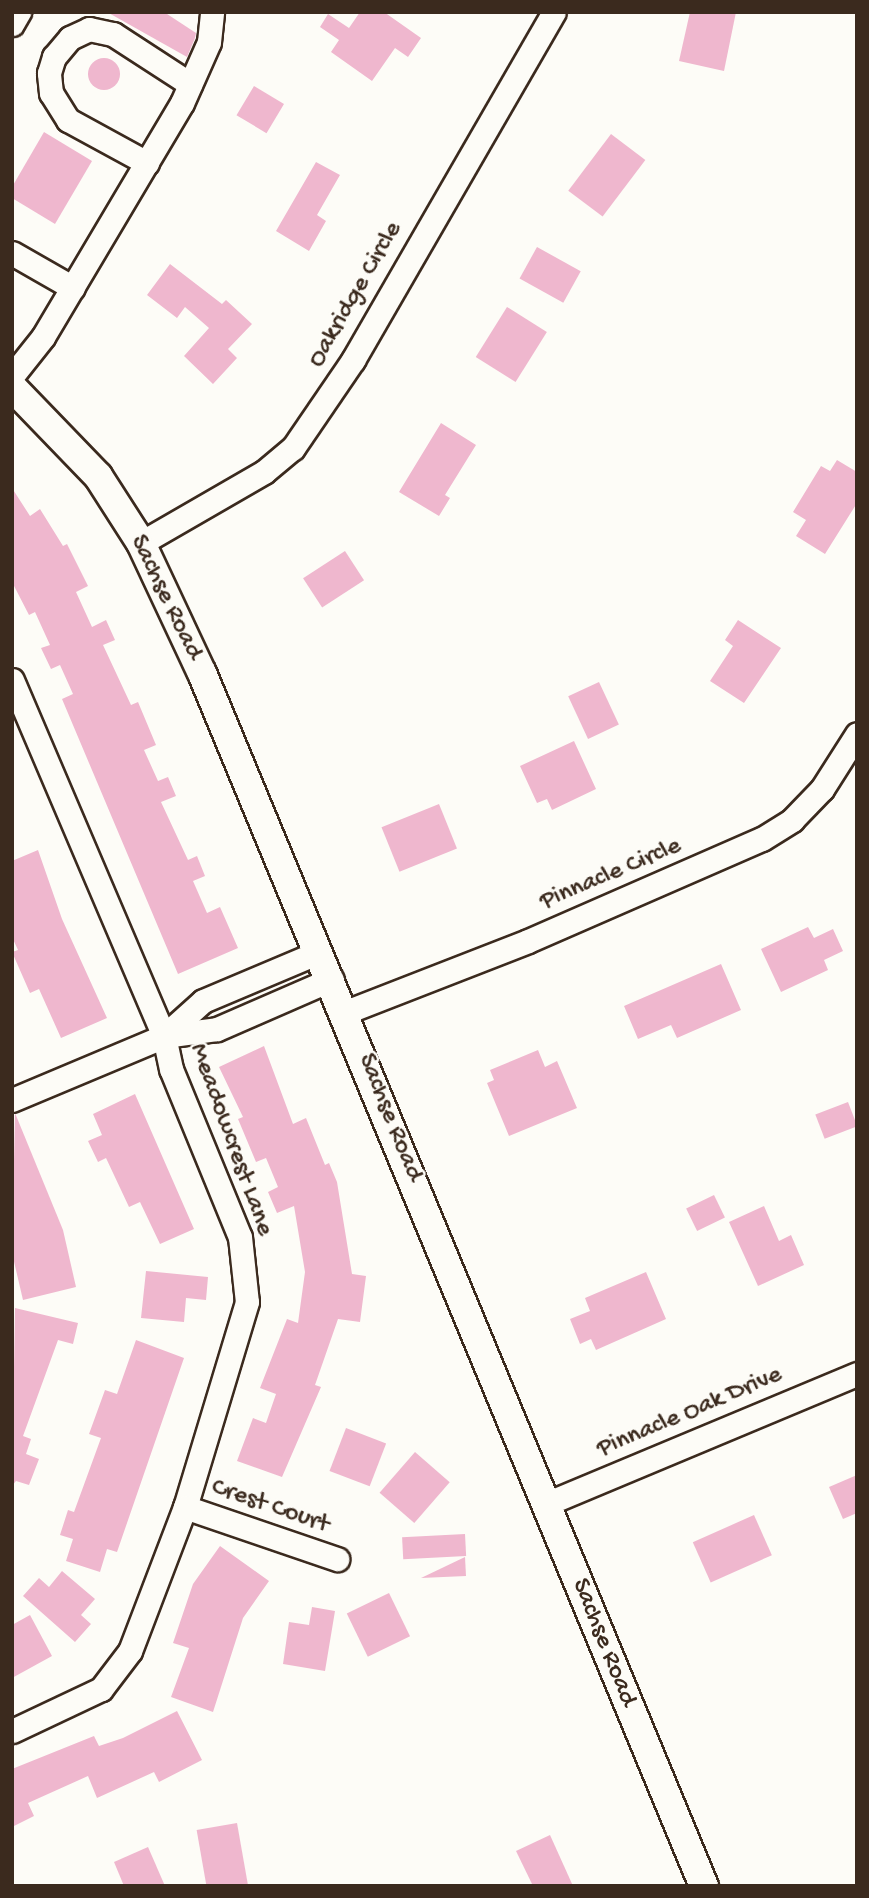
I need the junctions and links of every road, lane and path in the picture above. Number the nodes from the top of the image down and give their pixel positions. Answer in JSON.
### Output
{"nodes":[{"id":1,"x":19,"y":12,"type":"edge"},
{"id":2,"x":553,"y":13,"type":"edge"},
{"id":3,"x":212,"y":14,"type":"edge"},
{"id":4,"x":12,"y":24,"type":"edge"},
{"id":5,"x":190,"y":84,"type":"junction"},
{"id":6,"x":147,"y":163,"type":"junction"},
{"id":7,"x":12,"y":253,"type":"edge"},
{"id":8,"x":73,"y":288,"type":"junction"},
{"id":9,"x":12,"y":376,"type":"edge"},
{"id":10,"x":12,"y":387,"type":"edge"},
{"id":11,"x":141,"y":543,"type":"junction"},
{"id":12,"x":12,"y":680,"type":"edge"},
{"id":13,"x":857,"y":734,"type":"edge"},
{"id":14,"x":319,"y":952,"type":"junction"},
{"id":15,"x":332,"y":979,"type":"junction"},
{"id":16,"x":346,"y":1012,"type":"junction"},
{"id":17,"x":164,"y":1036,"type":"junction"},
{"id":18,"x":12,"y":1100,"type":"edge"},
{"id":19,"x":857,"y":1374,"type":"edge"},
{"id":20,"x":546,"y":1504,"type":"junction"},
{"id":21,"x":185,"y":1507,"type":"junction"},
{"id":22,"x":337,"y":1559,"type":"dead end"},
{"id":23,"x":12,"y":1731,"type":"edge"},
{"id":24,"x":704,"y":1886,"type":"edge"}],
"edges":[{"from":1,"to":4,"type":"street"},
{"from":2,"to":11,"type":"street","name":"Oakridge Circle"},
{"from":3,"to":5,"type":"street"},
{"from":5,"to":6,"type":"street"},
{"from":5,"to":6,"type":"street"},
{"from":6,"to":8,"type":"street"},
{"from":7,"to":8,"type":"street"},
{"from":8,"to":9,"type":"street"},
{"from":10,"to":11,"type":"main road","name":"Sachse Road"},
{"from":11,"to":14,"type":"main road","name":"Sachse Road"},
{"from":12,"to":17,"type":"street","name":"Meadowcrest Lane"},
{"from":13,"to":16,"type":"street","name":"Pinnacle Circle"},
{"from":14,"to":15,"type":"main road","name":"Sachse Road"},
{"from":14,"to":17,"type":"street"},
{"from":15,"to":16,"type":"main road","name":"Sachse Road"},
{"from":15,"to":17,"type":"street"},
{"from":16,"to":20,"type":"main road","name":"Sachse Road"},
{"from":17,"to":18,"type":"street"},
{"from":17,"to":21,"type":"street","name":"Meadowcrest Lane"},
{"from":19,"to":20,"type":"street","name":"Pinnacle Oak Drive"},
{"from":20,"to":24,"type":"main road","name":"Sachse Road"},
{"from":21,"to":22,"type":"street","name":"Crest Court"},
{"from":21,"to":23,"type":"street","name":"Meadowcrest Lane"}]}
